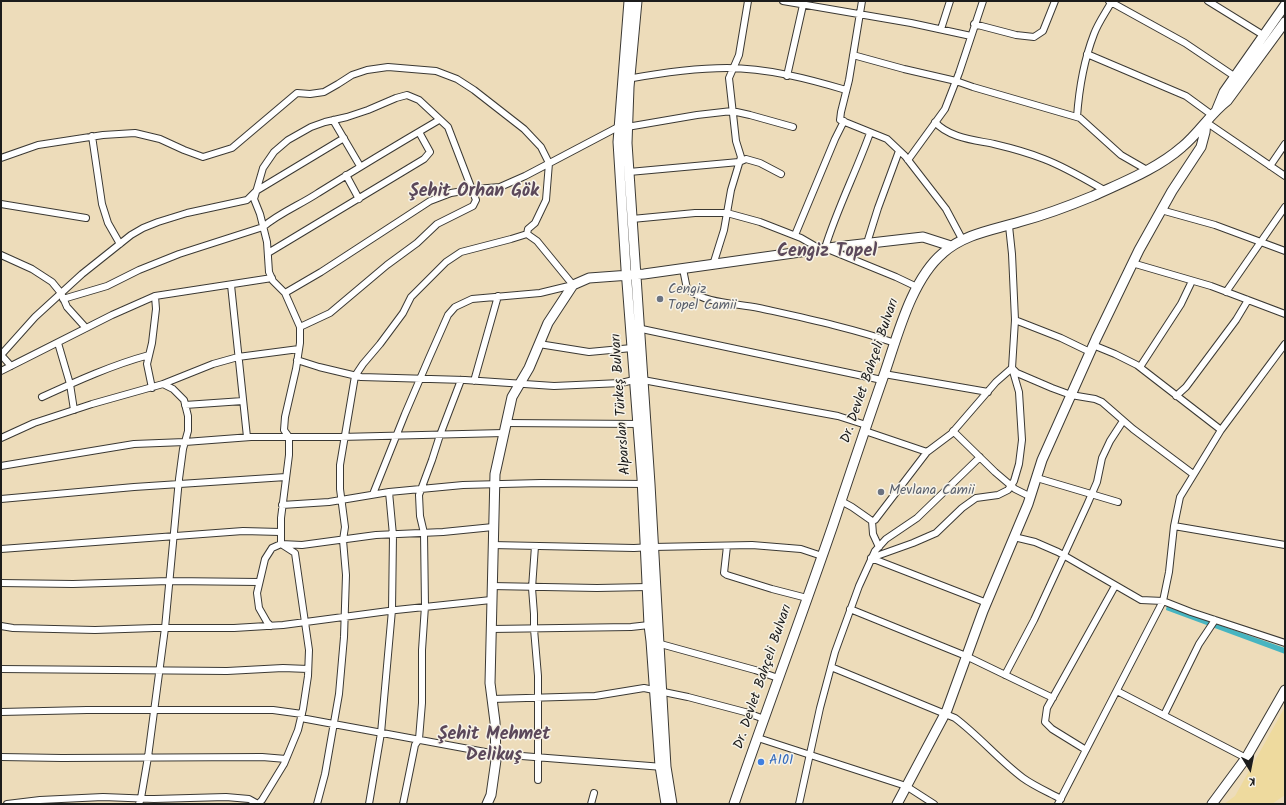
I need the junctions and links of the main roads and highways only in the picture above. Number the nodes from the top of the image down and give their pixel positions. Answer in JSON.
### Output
{"nodes":[{"id":1,"x":629,"y":1,"type":"edge"},
{"id":2,"x":636,"y":1,"type":"edge"},
{"id":3,"x":1285,"y":5,"type":"edge"},
{"id":4,"x":1285,"y":22,"type":"edge"},
{"id":5,"x":627,"y":79,"type":"junction"},
{"id":6,"x":1212,"y":115,"type":"junction"},
{"id":7,"x":623,"y":127,"type":"junction"},
{"id":8,"x":951,"y":246,"type":"junction"},
{"id":9,"x":631,"y":275,"type":"junction"},
{"id":10,"x":635,"y":327,"type":"junction"},
{"id":11,"x":638,"y":380,"type":"junction"},
{"id":12,"x":650,"y":547,"type":"junction"},
{"id":13,"x":655,"y":642,"type":"junction"},
{"id":14,"x":1285,"y":690,"type":"edge"},
{"id":15,"x":663,"y":767,"type":"junction"},
{"id":16,"x":487,"y":804,"type":"edge"},
{"id":17,"x":666,"y":804,"type":"edge"},
{"id":18,"x":672,"y":804,"type":"edge"},
{"id":19,"x":734,"y":804,"type":"edge"},
{"id":20,"x":897,"y":804,"type":"edge"},
{"id":21,"x":1212,"y":804,"type":"edge"}],
"edges":[{"from":1,"to":5,"type":"main road","name":"Alparslan Türkeş Bulvarı"},
{"from":2,"to":5,"type":"main road","name":"Alparslan Türkeş Bulvarı"},
{"from":3,"to":6,"type":"main road","name":"Dr. Devlet Bahçeli Bulvarı"},
{"from":4,"to":6,"type":"main road","name":"Dr. Devlet Bahçeli Bulvarı"},
{"from":5,"to":7,"type":"main road","name":"Alparslan Türkeş Bulvarı"},
{"from":6,"to":8,"type":"main road","name":"Dr. Devlet Bahçeli Bulvarı"},
{"from":6,"to":20,"type":"main road"},
{"from":7,"to":9,"type":"main road","name":"Alparslan Türkeş Bulvarı"},
{"from":7,"to":9,"type":"main road","name":"Alparslan Türkeş Bulvarı"},
{"from":8,"to":9,"type":"main road"},
{"from":8,"to":19,"type":"main road","name":"Dr. Devlet Bahçeli Bulvarı"},
{"from":9,"to":10,"type":"main road","name":"Alparslan Türkeş Bulvarı"},
{"from":9,"to":16,"type":"main road"},
{"from":10,"to":11,"type":"main road","name":"Alparslan Türkeş Bulvarı"},
{"from":10,"to":11,"type":"main road","name":"Alparslan Türkeş Bulvarı"},
{"from":11,"to":12,"type":"main road","name":"Alparslan Türkeş Bulvarı"},
{"from":12,"to":13,"type":"main road","name":"Alparslan Türkeş Bulvarı"},
{"from":12,"to":13,"type":"main road","name":"Alparslan Türkeş Bulvarı"},
{"from":13,"to":15,"type":"main road","name":"Alparslan Türkeş Bulvarı"},
{"from":14,"to":21,"type":"main road"},
{"from":15,"to":17,"type":"main road","name":"Alparslan Türkeş Bulvarı"},
{"from":15,"to":18,"type":"main road","name":"Alparslan Türkeş Bulvarı"}]}
